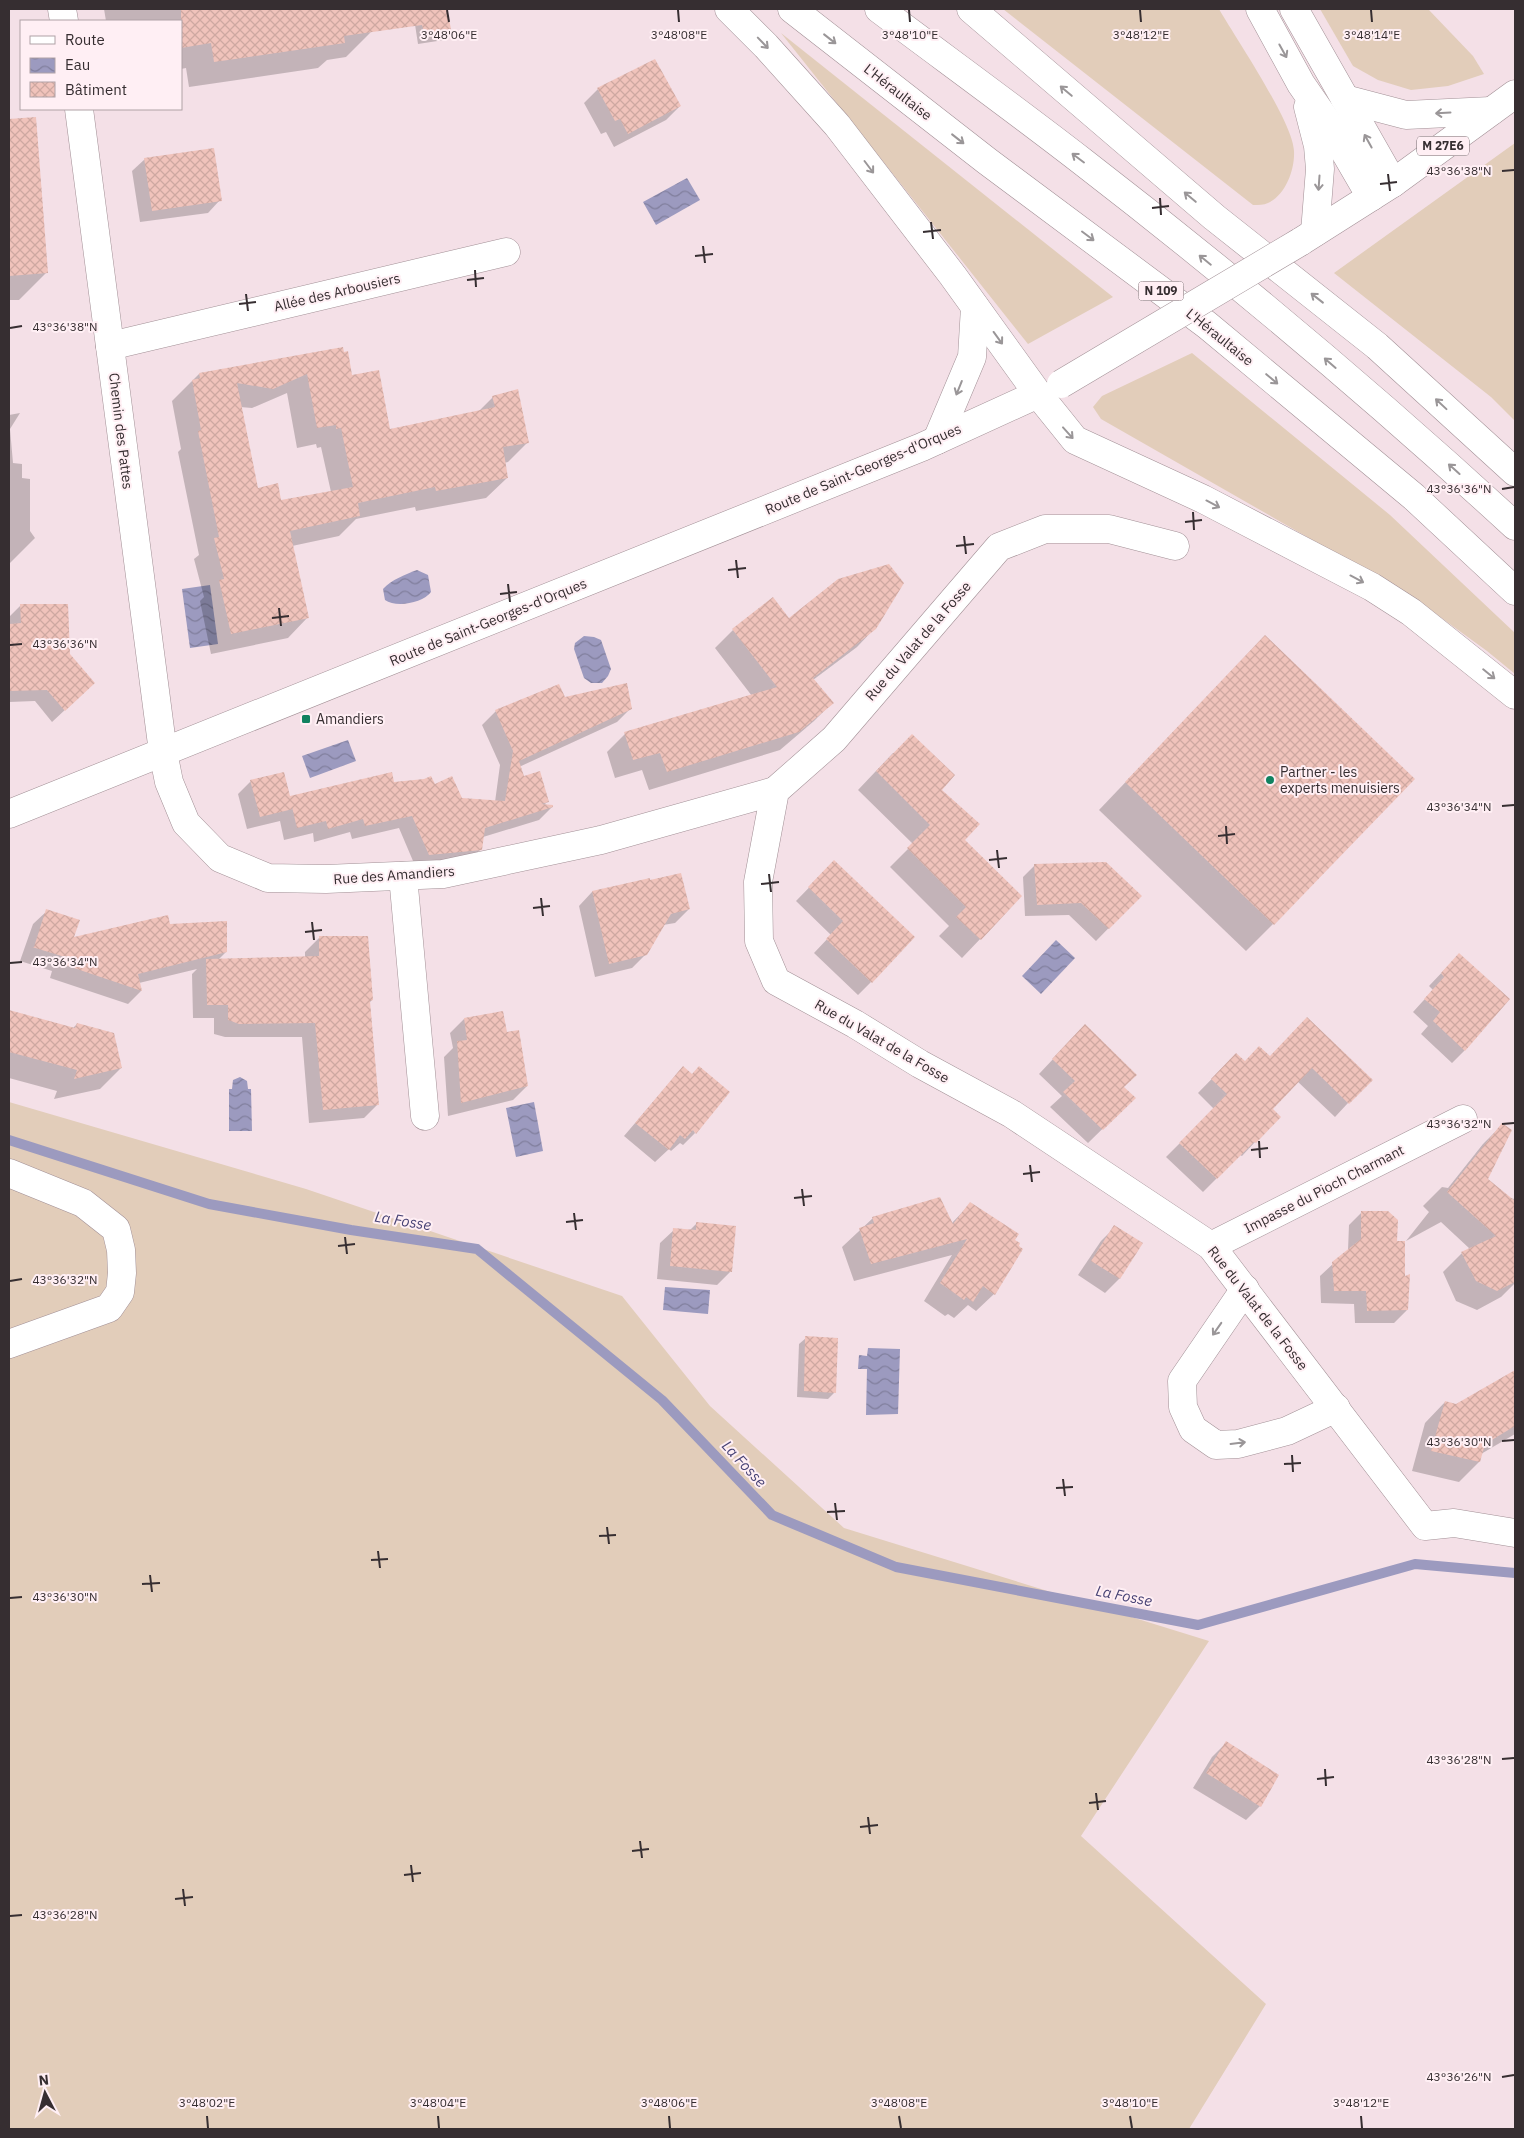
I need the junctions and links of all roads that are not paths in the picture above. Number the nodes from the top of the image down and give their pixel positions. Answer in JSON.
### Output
{"nodes":[{"id":1,"x":729,"y":9,"type":"edge"},
{"id":2,"x":792,"y":9,"type":"edge"},
{"id":3,"x":879,"y":9,"type":"edge"},
{"id":4,"x":971,"y":9,"type":"edge"},
{"id":5,"x":1260,"y":9,"type":"edge"},
{"id":6,"x":1294,"y":9,"type":"edge"},
{"id":7,"x":1301,"y":84,"type":"junction"},
{"id":8,"x":1515,"y":94,"type":"edge"},
{"id":9,"x":1345,"y":99,"type":"junction"},
{"id":10,"x":80,"y":110,"type":"edge"},
{"id":11,"x":1491,"y":111,"type":"junction"},
{"id":12,"x":1382,"y":190,"type":"junction"},
{"id":13,"x":1308,"y":237,"type":"junction"},
{"id":14,"x":506,"y":252,"type":"dead end"},
{"id":15,"x":975,"y":307,"type":"junction"},
{"id":16,"x":110,"y":346,"type":"junction"},
{"id":17,"x":1050,"y":389,"type":"junction"},
{"id":18,"x":937,"y":440,"type":"junction"},
{"id":19,"x":1515,"y":472,"type":"edge"},
{"id":20,"x":1515,"y":526,"type":"edge"},
{"id":21,"x":1175,"y":546,"type":"dead end"},
{"id":22,"x":1515,"y":591,"type":"edge"},
{"id":23,"x":1515,"y":695,"type":"edge"},
{"id":24,"x":163,"y":752,"type":"junction"},
{"id":25,"x":775,"y":791,"type":"junction"},
{"id":26,"x":9,"y":814,"type":"edge"},
{"id":27,"x":404,"y":876,"type":"junction"},
{"id":28,"x":425,"y":1116,"type":"dead end"},
{"id":29,"x":1464,"y":1119,"type":"dead end"},
{"id":30,"x":9,"y":1173,"type":"edge"},
{"id":31,"x":1211,"y":1246,"type":"junction"},
{"id":32,"x":1244,"y":1289,"type":"junction"},
{"id":33,"x":9,"y":1344,"type":"edge"},
{"id":34,"x":1336,"y":1408,"type":"junction"},
{"id":35,"x":1515,"y":1533,"type":"edge"}],
"edges":[{"from":1,"to":15,"type":"main road","one_way":true},
{"from":2,"to":22,"type":"main road","name":"L'Héraultaise","number":"N 109","one_way":true},
{"from":20,"to":3,"type":"main road","one_way":true},
{"from":19,"to":4,"type":"main road","one_way":true},
{"from":5,"to":7,"type":"main road","one_way":true},
{"from":6,"to":9,"type":"main road"},
{"from":7,"to":12,"type":"main road"},
{"from":7,"to":13,"type":"main road","one_way":true},
{"from":8,"to":11,"type":"main road","name":"Route de Saint-Georges-d'Orques","number":"M 27E6"},
{"from":11,"to":9,"type":"main road","one_way":true},
{"from":12,"to":9,"type":"main road","one_way":true},
{"from":10,"to":16,"type":"main road","name":"Chemin des Pattes"},
{"from":11,"to":12,"type":"main road","name":"Route de Saint-Georges-d'Orques","number":"M 27E6"},
{"from":12,"to":13,"type":"main road","name":"Route de Saint-Georges-d'Orques","number":"M 27E6"},
{"from":13,"to":17,"type":"main road","name":"Route de Saint-Georges-d'Orques","number":"M 27E6","bridge":true},
{"from":14,"to":16,"type":"main road","name":"Allée des Arbousiers"},
{"from":15,"to":17,"type":"main road","one_way":true},
{"from":15,"to":18,"type":"main road","one_way":true},
{"from":16,"to":24,"type":"main road","name":"Chemin des Pattes"},
{"from":17,"to":18,"type":"main road","name":"Route de Saint-Georges-d'Orques","number":"M 27E6"},
{"from":17,"to":23,"type":"main road","one_way":true},
{"from":18,"to":24,"type":"main road","name":"Route de Saint-Georges-d'Orques","number":"M 27E6"},
{"from":21,"to":25,"type":"main road","name":"Rue du Valat de la Fosse"},
{"from":24,"to":26,"type":"main road","number":"M 27E6"},
{"from":24,"to":27,"type":"main road","name":"Rue des Amandiers"},
{"from":25,"to":27,"type":"main road","name":"Rue des Amandiers"},
{"from":25,"to":31,"type":"main road","name":"Rue du Valat de la Fosse"},
{"from":27,"to":28,"type":"main road"},
{"from":29,"to":31,"type":"main road","name":"Impasse du Pioch Charmant"},
{"from":30,"to":33,"type":"main road"},
{"from":31,"to":32,"type":"main road","name":"Rue du Valat de la Fosse"},
{"from":32,"to":34,"type":"main road","name":"Rue du Valat de la Fosse"},
{"from":32,"to":34,"type":"main road","one_way":true},
{"from":34,"to":35,"type":"main road","name":"Rue du Valat de la Fosse"}]}
